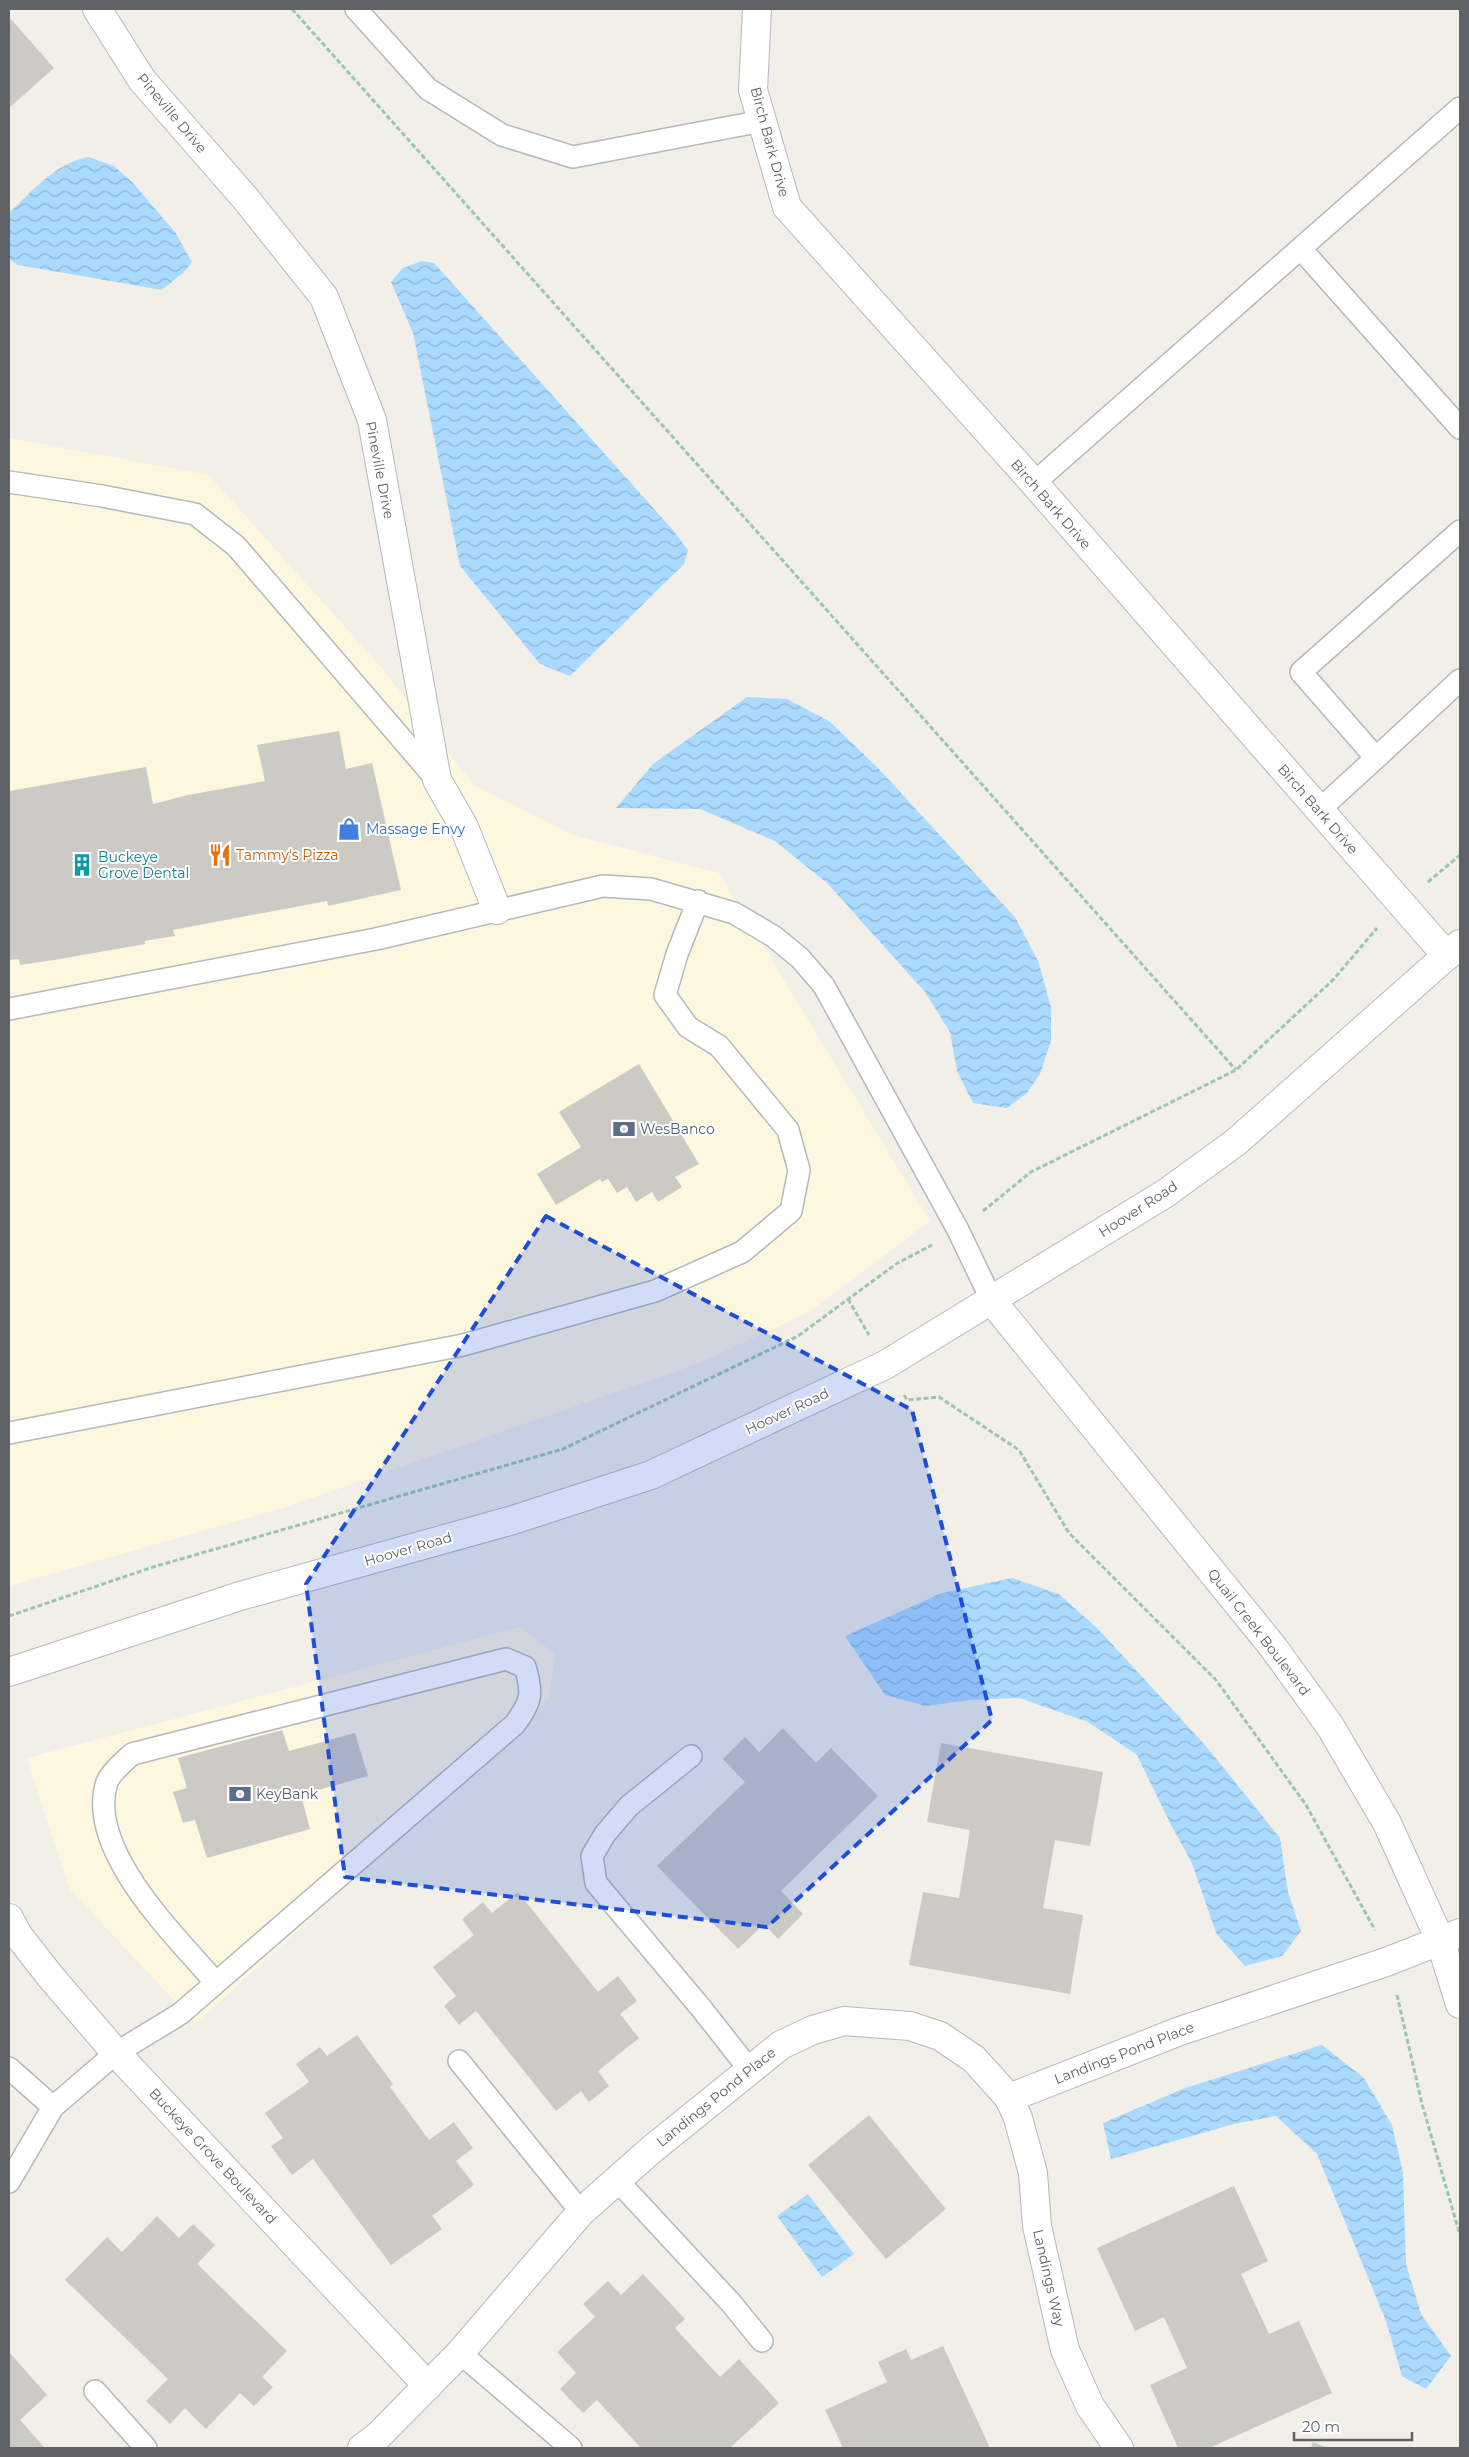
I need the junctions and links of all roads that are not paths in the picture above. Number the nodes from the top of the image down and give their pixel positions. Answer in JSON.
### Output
{"nodes":[{"id":1,"x":97,"y":9,"type":"edge"},
{"id":2,"x":356,"y":9,"type":"edge"},
{"id":3,"x":757,"y":9,"type":"edge"},
{"id":4,"x":1460,"y":108,"type":"edge"},
{"id":5,"x":762,"y":121,"type":"junction"},
{"id":6,"x":1301,"y":250,"type":"junction"},
{"id":7,"x":1460,"y":428,"type":"edge"},
{"id":8,"x":9,"y":482,"type":"edge"},
{"id":9,"x":1034,"y":483,"type":"junction"},
{"id":10,"x":1460,"y":530,"type":"edge"},
{"id":11,"x":1460,"y":680,"type":"edge"},
{"id":12,"x":1376,"y":758,"type":"junction"},
{"id":13,"x":437,"y":780,"type":"junction"},
{"id":14,"x":1319,"y":810,"type":"junction"},
{"id":15,"x":698,"y":901,"type":"junction"},
{"id":16,"x":497,"y":910,"type":"junction"},
{"id":17,"x":1454,"y":950,"type":"edge"},
{"id":18,"x":9,"y":1009,"type":"edge"},
{"id":19,"x":992,"y":1301,"type":"junction"},
{"id":20,"x":9,"y":1433,"type":"edge"},
{"id":21,"x":9,"y":1672,"type":"edge"},
{"id":22,"x":691,"y":1756,"type":"dead end"},
{"id":23,"x":9,"y":1918,"type":"edge"},
{"id":24,"x":1450,"y":1937,"type":"edge"},
{"id":25,"x":215,"y":1982,"type":"junction"},
{"id":26,"x":1460,"y":2004,"type":"edge"},
{"id":27,"x":116,"y":2053,"type":"junction"},
{"id":28,"x":459,"y":2061,"type":"dead end"},
{"id":29,"x":9,"y":2068,"type":"edge"},
{"id":30,"x":749,"y":2069,"type":"junction"},
{"id":31,"x":1009,"y":2098,"type":"junction"},
{"id":32,"x":53,"y":2107,"type":"junction"},
{"id":33,"x":617,"y":2180,"type":"junction"},
{"id":34,"x":9,"y":2182,"type":"edge"},
{"id":35,"x":581,"y":2212,"type":"junction"},
{"id":36,"x":762,"y":2341,"type":"dead end"},
{"id":37,"x":460,"y":2353,"type":"junction"},
{"id":38,"x":428,"y":2386,"type":"junction"},
{"id":39,"x":95,"y":2391,"type":"dead end"},
{"id":40,"x":146,"y":2448,"type":"edge"},
{"id":41,"x":362,"y":2448,"type":"edge"},
{"id":42,"x":571,"y":2448,"type":"edge"},
{"id":43,"x":1120,"y":2448,"type":"edge"}],
"edges":[{"from":1,"to":13,"type":"street","name":"Pineville Drive"},
{"from":2,"to":5,"type":"lane"},
{"from":3,"to":5,"type":"street","name":"Birch Bark Drive"},
{"from":4,"to":6,"type":"lane"},
{"from":5,"to":9,"type":"street","name":"Birch Bark Drive"},
{"from":6,"to":7,"type":"lane"},
{"from":6,"to":9,"type":"lane"},
{"from":8,"to":13,"type":"lane"},
{"from":9,"to":14,"type":"street","name":"Birch Bark Drive"},
{"from":10,"to":12,"type":"lane"},
{"from":11,"to":12,"type":"lane"},
{"from":12,"to":14,"type":"lane"},
{"from":13,"to":16,"type":"street","name":"Pineville Drive"},
{"from":14,"to":17,"type":"street","name":"Birch Bark Drive"},
{"from":15,"to":16,"type":"lane"},
{"from":15,"to":19,"type":"lane"},
{"from":15,"to":20,"type":"lane"},
{"from":16,"to":18,"type":"lane"},
{"from":17,"to":19,"type":"street","name":"Hoover Road"},
{"from":19,"to":21,"type":"street","name":"Hoover Road"},
{"from":19,"to":24,"type":"street","name":"Quail Creek Boulevard"},
{"from":22,"to":30,"type":"lane"},
{"from":23,"to":27,"type":"street","name":"Buckeye Grove Boulevard"},
{"from":24,"to":26,"type":"street","name":"Quail Creek Boulevard"},
{"from":24,"to":31,"type":"street","name":"Landings Pond Place"},
{"from":25,"to":25,"type":"lane"},
{"from":25,"to":27,"type":"lane"},
{"from":27,"to":32,"type":"lane"},
{"from":27,"to":38,"type":"street","name":"Buckeye Grove Boulevard"},
{"from":28,"to":35,"type":"lane"},
{"from":29,"to":32,"type":"lane"},
{"from":30,"to":31,"type":"street","name":"Landings Pond Place"},
{"from":30,"to":33,"type":"street","name":"Landings Pond Place"},
{"from":31,"to":43,"type":"street","name":"Landings Way"},
{"from":32,"to":34,"type":"lane"},
{"from":33,"to":35,"type":"street","name":"Landings Pond Place"},
{"from":33,"to":36,"type":"lane"},
{"from":35,"to":37,"type":"street","name":"Landings Pond Place"},
{"from":37,"to":38,"type":"street","name":"Landings Pond Place"},
{"from":37,"to":42,"type":"lane"},
{"from":38,"to":41,"type":"street","name":"Landings Pond Place"},
{"from":39,"to":40,"type":"lane"}]}
